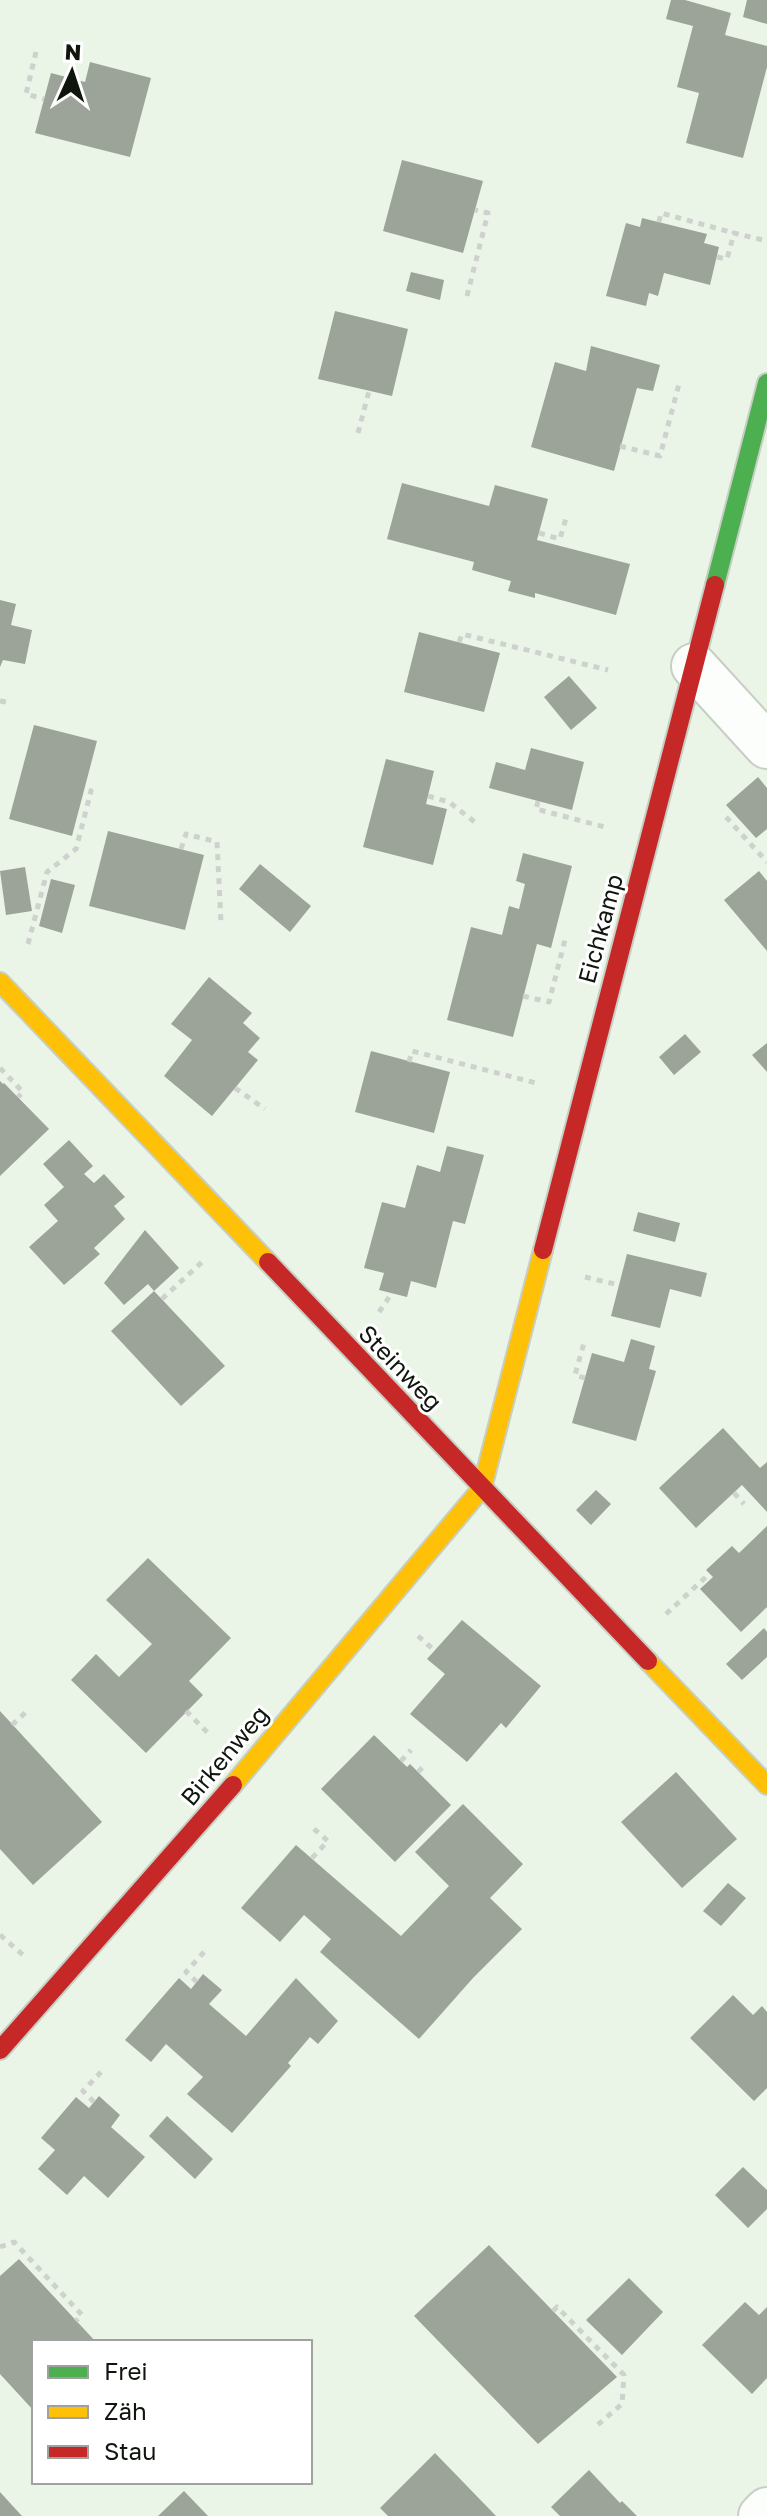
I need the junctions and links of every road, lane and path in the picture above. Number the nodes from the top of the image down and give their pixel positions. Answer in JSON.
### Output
{"nodes":[{"id":1,"x":36,"y":52,"type":"dead end"},
{"id":2,"x":44,"y":99,"type":"dead end"},
{"id":3,"x":475,"y":210,"type":"dead end"},
{"id":4,"x":659,"y":222,"type":"dead end"},
{"id":5,"x":734,"y":233,"type":"junction"},
{"id":6,"x":767,"y":241,"type":"edge"},
{"id":7,"x":717,"y":257,"type":"dead end"},
{"id":8,"x":467,"y":296,"type":"dead end"},
{"id":9,"x":767,"y":383,"type":"edge"},
{"id":10,"x":679,"y":384,"type":"dead end"},
{"id":11,"x":369,"y":391,"type":"dead end"},
{"id":12,"x":358,"y":433,"type":"dead end"},
{"id":13,"x":620,"y":446,"type":"dead end"},
{"id":14,"x":566,"y":518,"type":"dead end"},
{"id":15,"x":539,"y":533,"type":"dead end"},
{"id":16,"x":459,"y":642,"type":"dead end"},
{"id":17,"x":694,"y":666,"type":"junction"},
{"id":18,"x":608,"y":670,"type":"dead end"},
{"id":19,"x":767,"y":746,"type":"edge"},
{"id":20,"x":84,"y":789,"type":"dead end"},
{"id":21,"x":428,"y":796,"type":"dead end"},
{"id":22,"x":538,"y":801,"type":"dead end"},
{"id":23,"x":726,"y":817,"type":"dead end"},
{"id":24,"x":476,"y":823,"type":"dead end"},
{"id":25,"x":649,"y":839,"type":"junction"},
{"id":26,"x":181,"y":849,"type":"dead end"},
{"id":27,"x":767,"y":862,"type":"edge"},
{"id":28,"x":221,"y":923,"type":"dead end"},
{"id":29,"x":566,"y":936,"type":"dead end"},
{"id":30,"x":36,"y":948,"type":"dead end"},
{"id":31,"x":0,"y":982,"type":"edge"},
{"id":32,"x":523,"y":996,"type":"dead end"},
{"id":33,"x":409,"y":1062,"type":"dead end"},
{"id":34,"x":0,"y":1068,"type":"edge"},
{"id":35,"x":235,"y":1088,"type":"dead end"},
{"id":36,"x":583,"y":1095,"type":"junction"},
{"id":37,"x":18,"y":1097,"type":"dead end"},
{"id":38,"x":265,"y":1109,"type":"dead end"},
{"id":39,"x":236,"y":1230,"type":"junction"},
{"id":40,"x":162,"y":1299,"type":"dead end"},
{"id":41,"x":585,"y":1339,"type":"dead end"},
{"id":42,"x":585,"y":1378,"type":"dead end"},
{"id":43,"x":482,"y":1488,"type":"junction"},
{"id":44,"x":734,"y":1493,"type":"dead end"},
{"id":45,"x":744,"y":1504,"type":"dead end"},
{"id":46,"x":709,"y":1574,"type":"dead end"},
{"id":47,"x":633,"y":1646,"type":"junction"},
{"id":48,"x":27,"y":1711,"type":"dead end"},
{"id":49,"x":12,"y":1725,"type":"dead end"},
{"id":50,"x":411,"y":1750,"type":"dead end"},
{"id":51,"x":401,"y":1761,"type":"dead end"},
{"id":52,"x":426,"y":1764,"type":"dead end"},
{"id":53,"x":418,"y":1772,"type":"dead end"},
{"id":54,"x":767,"y":1785,"type":"edge"},
{"id":55,"x":313,"y":1828,"type":"dead end"},
{"id":56,"x":312,"y":1858,"type":"dead end"},
{"id":57,"x":204,"y":1952,"type":"dead end"},
{"id":58,"x":197,"y":1982,"type":"dead end"},
{"id":59,"x":0,"y":2050,"type":"edge"},
{"id":60,"x":101,"y":2072,"type":"dead end"},
{"id":61,"x":94,"y":2102,"type":"dead end"},
{"id":62,"x":0,"y":2247,"type":"edge"},
{"id":63,"x":553,"y":2311,"type":"dead end"},
{"id":64,"x":76,"y":2321,"type":"dead end"},
{"id":65,"x":594,"y":2428,"type":"dead end"},
{"id":66,"x":767,"y":2510,"type":"edge"},
{"id":67,"x":761,"y":2516,"type":"edge"}],
"edges":[{"from":1,"to":2,"type":"path"},
{"from":3,"to":8,"type":"path"},
{"from":4,"to":5,"type":"path"},
{"from":5,"to":6,"type":"path"},
{"from":5,"to":7,"type":"path"},
{"from":9,"to":17,"type":"street","name":"Eichkamp"},
{"from":10,"to":13,"type":"path"},
{"from":11,"to":12,"type":"path"},
{"from":14,"to":15,"type":"path"},
{"from":16,"to":18,"type":"path"},
{"from":17,"to":19,"type":"street"},
{"from":17,"to":25,"type":"street","name":"Eichkamp"},
{"from":20,"to":30,"type":"path"},
{"from":21,"to":24,"type":"path"},
{"from":22,"to":25,"type":"path"},
{"from":23,"to":27,"type":"path"},
{"from":25,"to":36,"type":"street","name":"Eichkamp"},
{"from":26,"to":28,"type":"path"},
{"from":29,"to":32,"type":"path"},
{"from":31,"to":39,"type":"street","name":"Steinweg"},
{"from":33,"to":36,"type":"path"},
{"from":34,"to":37,"type":"path"},
{"from":35,"to":38,"type":"path"},
{"from":36,"to":43,"type":"street","name":"Eichkamp"},
{"from":39,"to":40,"type":"path"},
{"from":39,"to":43,"type":"street","name":"Steinweg"},
{"from":41,"to":42,"type":"path"},
{"from":43,"to":47,"type":"street","name":"Steinweg"},
{"from":43,"to":59,"type":"street","name":"Birkenweg"},
{"from":44,"to":45,"type":"path"},
{"from":46,"to":47,"type":"path"},
{"from":47,"to":54,"type":"street","name":"Steinweg"},
{"from":48,"to":49,"type":"path"},
{"from":50,"to":51,"type":"path"},
{"from":52,"to":53,"type":"path"},
{"from":55,"to":56,"type":"path"},
{"from":57,"to":58,"type":"path"},
{"from":60,"to":61,"type":"path"},
{"from":62,"to":64,"type":"path"},
{"from":63,"to":65,"type":"path"},
{"from":66,"to":67,"type":"street"}]}
